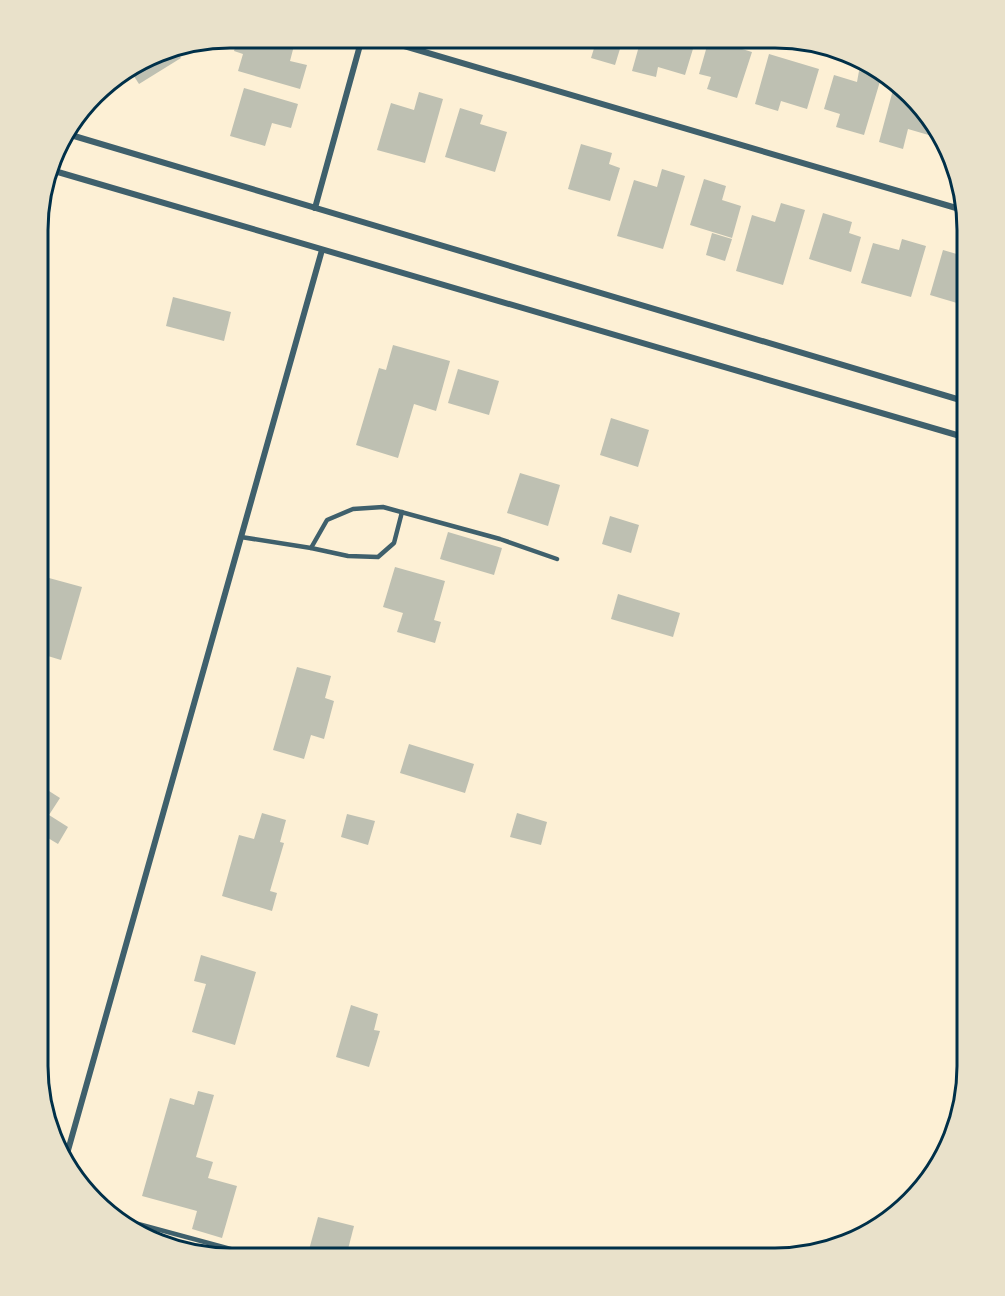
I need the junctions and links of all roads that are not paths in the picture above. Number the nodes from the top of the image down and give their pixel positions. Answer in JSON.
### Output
{"nodes":[{"id":1,"x":359,"y":48,"type":"edge"},
{"id":2,"x":411,"y":48,"type":"edge"},
{"id":3,"x":74,"y":136,"type":"edge"},
{"id":4,"x":58,"y":172,"type":"edge"},
{"id":5,"x":315,"y":208,"type":"junction"},
{"id":6,"x":955,"y":208,"type":"edge"},
{"id":7,"x":322,"y":250,"type":"junction"},
{"id":8,"x":957,"y":399,"type":"edge"},
{"id":9,"x":957,"y":435,"type":"edge"},
{"id":10,"x":402,"y":512,"type":"junction"},
{"id":11,"x":241,"y":537,"type":"junction"},
{"id":12,"x":311,"y":548,"type":"junction"},
{"id":13,"x":557,"y":559,"type":"dead end"},
{"id":14,"x":68,"y":1149,"type":"edge"},
{"id":15,"x":140,"y":1224,"type":"edge"},
{"id":16,"x":227,"y":1248,"type":"edge"}],
"edges":[{"from":1,"to":5,"type":"street"},
{"from":2,"to":6,"type":"street"},
{"from":3,"to":5,"type":"street"},
{"from":4,"to":7,"type":"street"},
{"from":5,"to":8,"type":"street"},
{"from":7,"to":9,"type":"street"},
{"from":7,"to":11,"type":"street"},
{"from":10,"to":12,"type":"lane"},
{"from":10,"to":12,"type":"lane"},
{"from":10,"to":13,"type":"lane"},
{"from":11,"to":12,"type":"lane"},
{"from":11,"to":14,"type":"street"},
{"from":15,"to":16,"type":"lane"}]}
